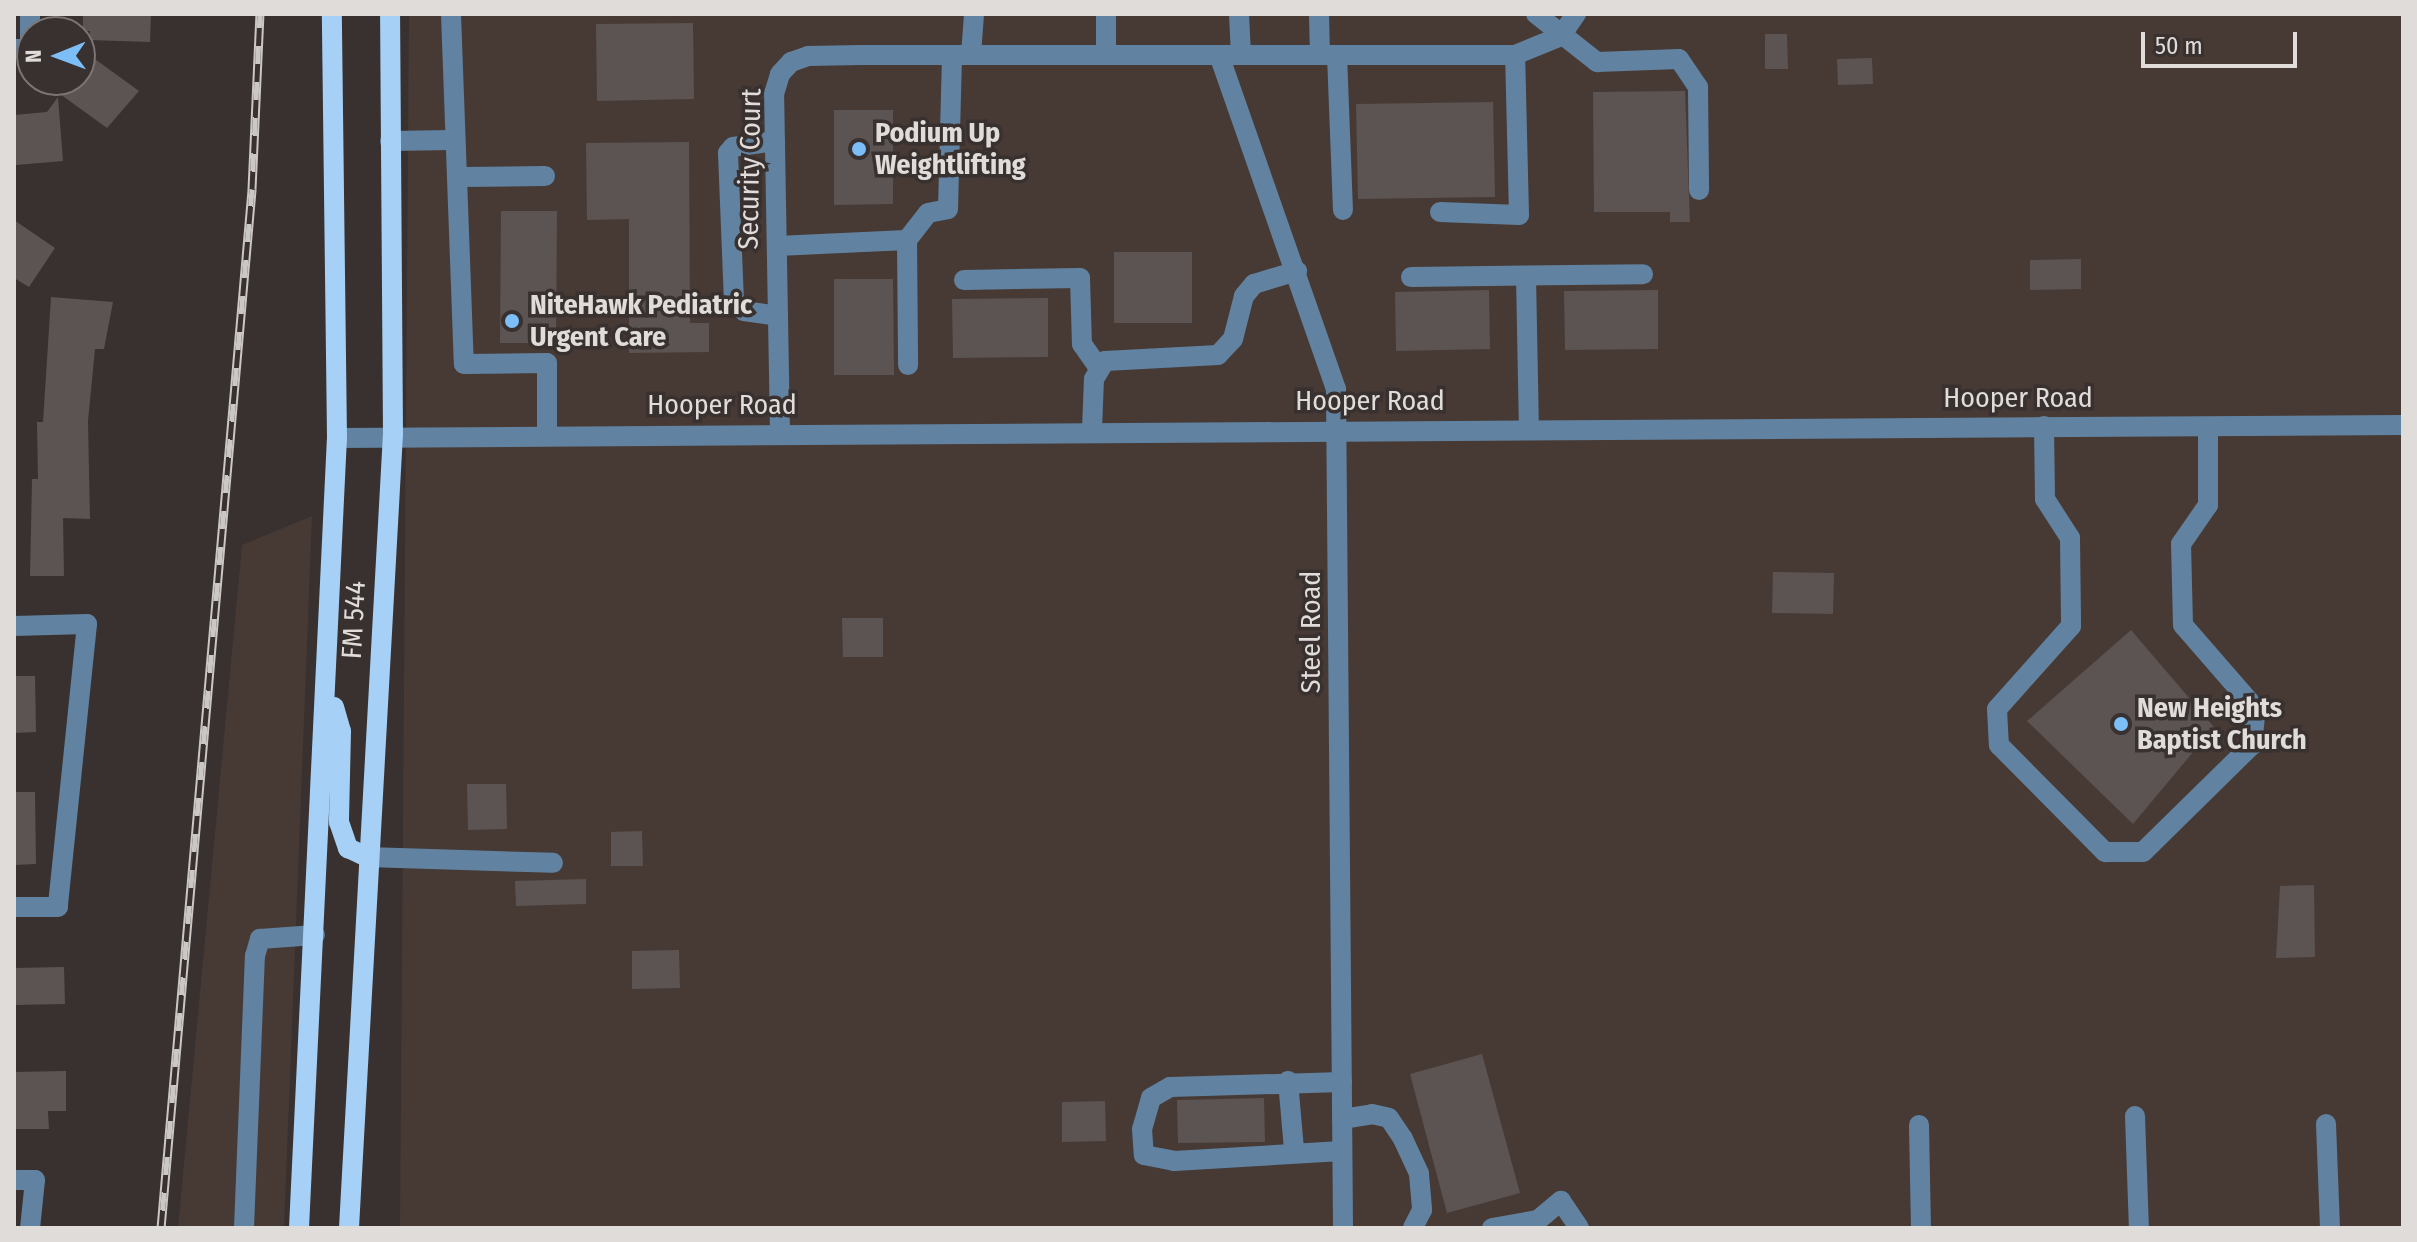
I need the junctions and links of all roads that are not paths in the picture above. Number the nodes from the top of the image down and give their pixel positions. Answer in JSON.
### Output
{"nodes":[{"id":1,"x":332,"y":14,"type":"edge"},
{"id":2,"x":390,"y":14,"type":"edge"},
{"id":3,"x":451,"y":14,"type":"edge"},
{"id":4,"x":974,"y":14,"type":"edge"},
{"id":5,"x":1106,"y":14,"type":"edge"},
{"id":6,"x":1239,"y":14,"type":"edge"},
{"id":7,"x":1319,"y":14,"type":"edge"},
{"id":8,"x":1536,"y":14,"type":"edge"},
{"id":9,"x":1576,"y":14,"type":"edge"},
{"id":10,"x":1561,"y":36,"type":"junction"},
{"id":11,"x":962,"y":55,"type":"junction"},
{"id":12,"x":1106,"y":55,"type":"junction"},
{"id":13,"x":1219,"y":55,"type":"junction"},
{"id":14,"x":1241,"y":55,"type":"junction"},
{"id":15,"x":1328,"y":55,"type":"junction"},
{"id":16,"x":1515,"y":55,"type":"junction"},
{"id":17,"x":452,"y":140,"type":"junction"},
{"id":18,"x":390,"y":141,"type":"junction"},
{"id":19,"x":775,"y":141,"type":"junction"},
{"id":20,"x":545,"y":176,"type":"dead end"},
{"id":21,"x":461,"y":177,"type":"junction"},
{"id":22,"x":1699,"y":190,"type":"dead end"},
{"id":23,"x":1343,"y":210,"type":"dead end"},
{"id":24,"x":1440,"y":212,"type":"dead end"},
{"id":25,"x":907,"y":240,"type":"junction"},
{"id":26,"x":777,"y":246,"type":"junction"},
{"id":27,"x":1297,"y":271,"type":"junction"},
{"id":28,"x":1643,"y":274,"type":"dead end"},
{"id":29,"x":1526,"y":276,"type":"junction"},
{"id":30,"x":1411,"y":277,"type":"dead end"},
{"id":31,"x":964,"y":280,"type":"dead end"},
{"id":32,"x":778,"y":316,"type":"junction"},
{"id":33,"x":908,"y":365,"type":"dead end"},
{"id":34,"x":1099,"y":368,"type":"junction"},
{"id":35,"x":2403,"y":425,"type":"edge"},
{"id":36,"x":2044,"y":426,"type":"junction"},
{"id":37,"x":2208,"y":427,"type":"junction"},
{"id":38,"x":1529,"y":428,"type":"junction"},
{"id":39,"x":1092,"y":430,"type":"junction"},
{"id":40,"x":1337,"y":431,"type":"junction"},
{"id":41,"x":780,"y":432,"type":"junction"},
{"id":42,"x":393,"y":434,"type":"junction"},
{"id":43,"x":547,"y":434,"type":"junction"},
{"id":44,"x":337,"y":438,"type":"junction"},
{"id":45,"x":14,"y":626,"type":"edge"},
{"id":46,"x":329,"y":687,"type":"junction"},
{"id":47,"x":367,"y":857,"type":"junction"},
{"id":48,"x":553,"y":863,"type":"dead end"},
{"id":49,"x":14,"y":907,"type":"edge"},
{"id":50,"x":315,"y":935,"type":"junction"},
{"id":51,"x":1288,"y":1081,"type":"junction"},
{"id":52,"x":1342,"y":1082,"type":"junction"},
{"id":53,"x":2135,"y":1116,"type":"dead end"},
{"id":54,"x":1342,"y":1119,"type":"junction"},
{"id":55,"x":2326,"y":1124,"type":"dead end"},
{"id":56,"x":1919,"y":1125,"type":"dead end"},
{"id":57,"x":1294,"y":1150,"type":"junction"},
{"id":58,"x":1342,"y":1151,"type":"junction"},
{"id":59,"x":24,"y":1180,"type":"edge"},
{"id":60,"x":30,"y":1228,"type":"edge"},
{"id":61,"x":244,"y":1228,"type":"edge"},
{"id":62,"x":299,"y":1228,"type":"edge"},
{"id":63,"x":349,"y":1228,"type":"edge"},
{"id":64,"x":1343,"y":1228,"type":"edge"},
{"id":65,"x":1413,"y":1228,"type":"edge"},
{"id":66,"x":1492,"y":1228,"type":"edge"},
{"id":67,"x":1579,"y":1228,"type":"edge"},
{"id":68,"x":1921,"y":1228,"type":"edge"},
{"id":69,"x":2139,"y":1228,"type":"edge"},
{"id":70,"x":2330,"y":1228,"type":"edge"}],
"edges":[{"from":1,"to":44,"type":"main road","name":"FM 544","number":"FM 544"},
{"from":2,"to":18,"type":"main road","name":"FM 544","number":"FM 544"},
{"from":3,"to":17,"type":"street"},
{"from":4,"to":11,"type":"street"},
{"from":5,"to":12,"type":"street"},
{"from":6,"to":14,"type":"street"},
{"from":7,"to":15,"type":"street"},
{"from":8,"to":10,"type":"street"},
{"from":9,"to":10,"type":"street"},
{"from":10,"to":16,"type":"street","name":"Security Court"},
{"from":10,"to":22,"type":"street"},
{"from":11,"to":12,"type":"street","name":"Security Court"},
{"from":11,"to":19,"type":"street","name":"Security Court"},
{"from":11,"to":25,"type":"street"},
{"from":12,"to":13,"type":"street","name":"Security Court"},
{"from":13,"to":14,"type":"street","name":"Security Court"},
{"from":13,"to":27,"type":"street","name":"Steel Road"},
{"from":14,"to":15,"type":"street","name":"Security Court"},
{"from":15,"to":16,"type":"street","name":"Security Court"},
{"from":15,"to":23,"type":"street"},
{"from":16,"to":24,"type":"street"},
{"from":17,"to":18,"type":"street"},
{"from":17,"to":21,"type":"street"},
{"from":18,"to":42,"type":"main road","name":"FM 544","number":"FM 544"},
{"from":19,"to":26,"type":"street","name":"Security Court"},
{"from":19,"to":32,"type":"street"},
{"from":20,"to":21,"type":"street"},
{"from":21,"to":43,"type":"street"},
{"from":25,"to":26,"type":"street"},
{"from":25,"to":33,"type":"street"},
{"from":26,"to":32,"type":"street","name":"Security Court"},
{"from":27,"to":34,"type":"street"},
{"from":27,"to":40,"type":"street","name":"Steel Road"},
{"from":28,"to":29,"type":"street"},
{"from":29,"to":30,"type":"street"},
{"from":29,"to":38,"type":"street"},
{"from":31,"to":34,"type":"street"},
{"from":32,"to":41,"type":"street","name":"Security Court"},
{"from":34,"to":39,"type":"street"},
{"from":35,"to":37,"type":"street","name":"Hooper Road"},
{"from":36,"to":37,"type":"street","name":"Hooper Road"},
{"from":36,"to":37,"type":"street"},
{"from":36,"to":38,"type":"street","name":"Hooper Road"},
{"from":38,"to":40,"type":"street","name":"Hooper Road"},
{"from":39,"to":40,"type":"street","name":"Hooper Road"},
{"from":39,"to":41,"type":"street","name":"Hooper Road"},
{"from":40,"to":52,"type":"street","name":"Steel Road"},
{"from":41,"to":43,"type":"street","name":"Hooper Road"},
{"from":42,"to":43,"type":"street","name":"Hooper Road"},
{"from":42,"to":44,"type":"street","name":"Hooper Road"},
{"from":42,"to":47,"type":"main road","name":"FM 544","number":"FM 544"},
{"from":44,"to":46,"type":"main road","name":"FM 544","number":"FM 544"},
{"from":45,"to":49,"type":"street"},
{"from":46,"to":47,"type":"main road"},
{"from":46,"to":50,"type":"main road","name":"FM 544","number":"FM 544"},
{"from":47,"to":48,"type":"street"},
{"from":47,"to":63,"type":"main road","name":"FM 544","number":"FM 544"},
{"from":50,"to":61,"type":"street"},
{"from":50,"to":62,"type":"main road","name":"FM 544","number":"FM 544"},
{"from":51,"to":52,"type":"street"},
{"from":51,"to":57,"type":"street"},
{"from":51,"to":57,"type":"street"},
{"from":52,"to":54,"type":"street","name":"Steel Road"},
{"from":53,"to":69,"type":"street"},
{"from":54,"to":58,"type":"street","name":"Steel Road"},
{"from":54,"to":65,"type":"street"},
{"from":55,"to":70,"type":"street"},
{"from":56,"to":68,"type":"street"},
{"from":57,"to":58,"type":"street"},
{"from":58,"to":64,"type":"street","name":"Steel Road"},
{"from":59,"to":60,"type":"street"},
{"from":66,"to":67,"type":"street"}]}
